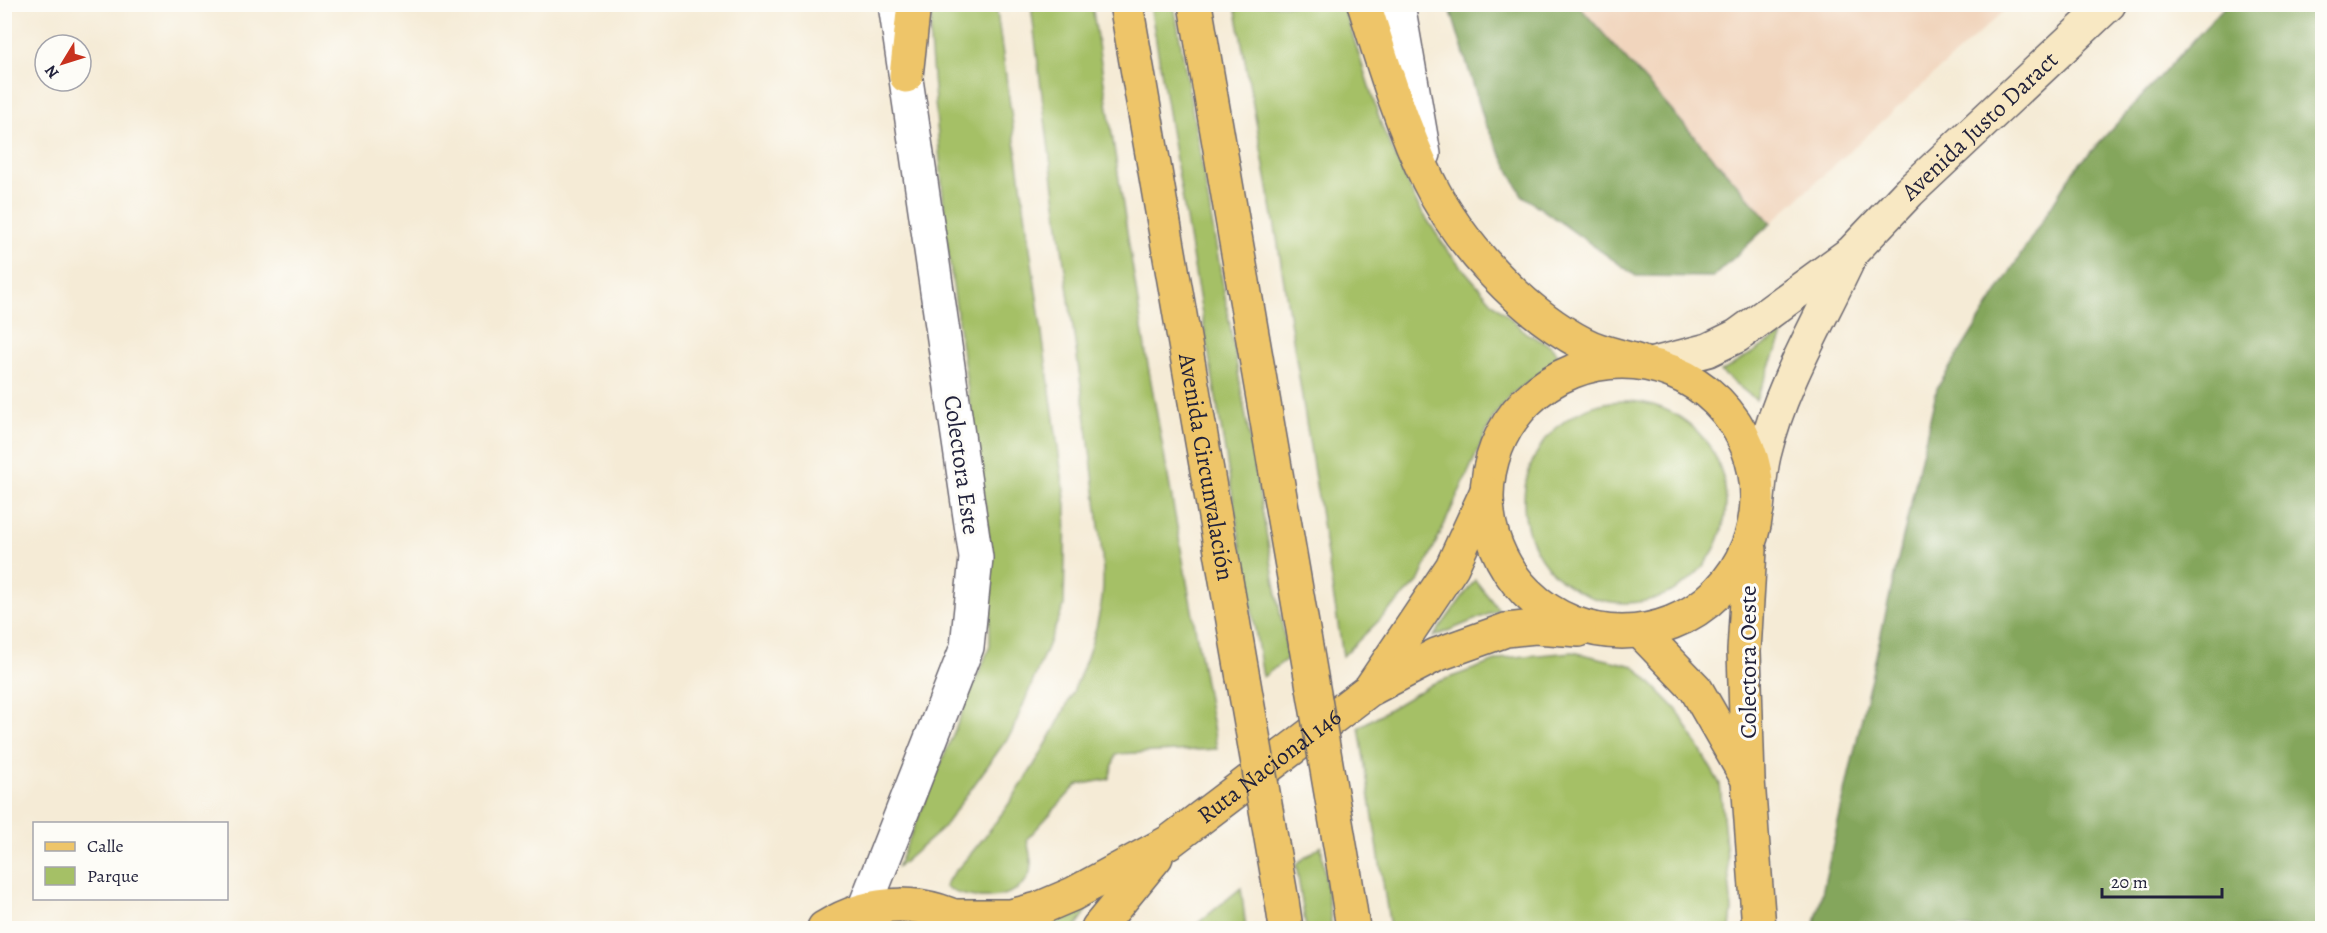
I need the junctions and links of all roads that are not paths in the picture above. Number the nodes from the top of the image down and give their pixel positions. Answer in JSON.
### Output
{"nodes":[{"id":1,"x":895,"y":4,"type":"edge"},
{"id":2,"x":914,"y":4,"type":"edge"},
{"id":3,"x":1126,"y":4,"type":"edge"},
{"id":4,"x":1195,"y":4,"type":"edge"},
{"id":5,"x":1364,"y":4,"type":"edge"},
{"id":6,"x":1398,"y":4,"type":"edge"},
{"id":7,"x":2109,"y":4,"type":"edge"},
{"id":8,"x":906,"y":76,"type":"junction"},
{"id":9,"x":1429,"y":182,"type":"junction"},
{"id":10,"x":1852,"y":252,"type":"junction"},
{"id":11,"x":1647,"y":363,"type":"junction"},
{"id":12,"x":1486,"y":491,"type":"junction"},
{"id":13,"x":1757,"y":509,"type":"junction"},
{"id":14,"x":1750,"y":543,"type":"junction"},
{"id":15,"x":1601,"y":631,"type":"junction"},
{"id":16,"x":1641,"y":632,"type":"junction"},
{"id":17,"x":1369,"y":690,"type":"junction"},
{"id":18,"x":1748,"y":780,"type":"junction"},
{"id":19,"x":1168,"y":842,"type":"junction"},
{"id":20,"x":864,"y":909,"type":"junction"},
{"id":21,"x":1284,"y":915,"type":"edge"},
{"id":22,"x":967,"y":922,"type":"edge"},
{"id":23,"x":824,"y":928,"type":"edge"},
{"id":24,"x":1098,"y":928,"type":"edge"},
{"id":25,"x":1353,"y":928,"type":"edge"},
{"id":26,"x":1759,"y":928,"type":"edge"}],
"edges":[{"from":1,"to":8,"type":"street","name":"Colectora Este"},
{"from":2,"to":8,"type":"main road"},
{"from":3,"to":21,"type":"main road","name":"Avenida Circunvalación","bridge":true},
{"from":4,"to":25,"type":"main road","bridge":true},
{"from":5,"to":9,"type":"main road"},
{"from":6,"to":9,"type":"street"},
{"from":7,"to":10,"type":"main road","name":"Avenida Justo Daract"},
{"from":8,"to":20,"type":"street","name":"Colectora Este"},
{"from":9,"to":11,"type":"main road"},
{"from":10,"to":11,"type":"main road","name":"Avenida Justo Daract"},
{"from":10,"to":13,"type":"main road","name":"Avenida Justo Daract"},
{"from":11,"to":12,"type":"main road","name":"Ruta Nacional 146"},
{"from":11,"to":13,"type":"main road","name":"Ruta Nacional 146"},
{"from":12,"to":15,"type":"main road","name":"Ruta Nacional 146"},
{"from":12,"to":17,"type":"main road","name":"Ruta Nacional 146"},
{"from":13,"to":14,"type":"main road","name":"Ruta Nacional 146"},
{"from":14,"to":16,"type":"main road","name":"Ruta Nacional 146"},
{"from":14,"to":18,"type":"main road","name":"Colectora Oeste"},
{"from":15,"to":16,"type":"main road","name":"Ruta Nacional 146"},
{"from":15,"to":17,"type":"main road","name":"Ruta Nacional 146"},
{"from":16,"to":18,"type":"main road","name":"Colectora Oeste"},
{"from":17,"to":19,"type":"main road","name":"Ruta Nacional 146"},
{"from":18,"to":26,"type":"main road","name":"Colectora Oeste"},
{"from":19,"to":22,"type":"main road","name":"Ruta Nacional 146"},
{"from":19,"to":24,"type":"main road","name":"Ruta Nacional 146"},
{"from":20,"to":22,"type":"main road","name":"Ruta Nacional 146"},
{"from":20,"to":23,"type":"main road","name":"Ruta Nacional 146"}]}
